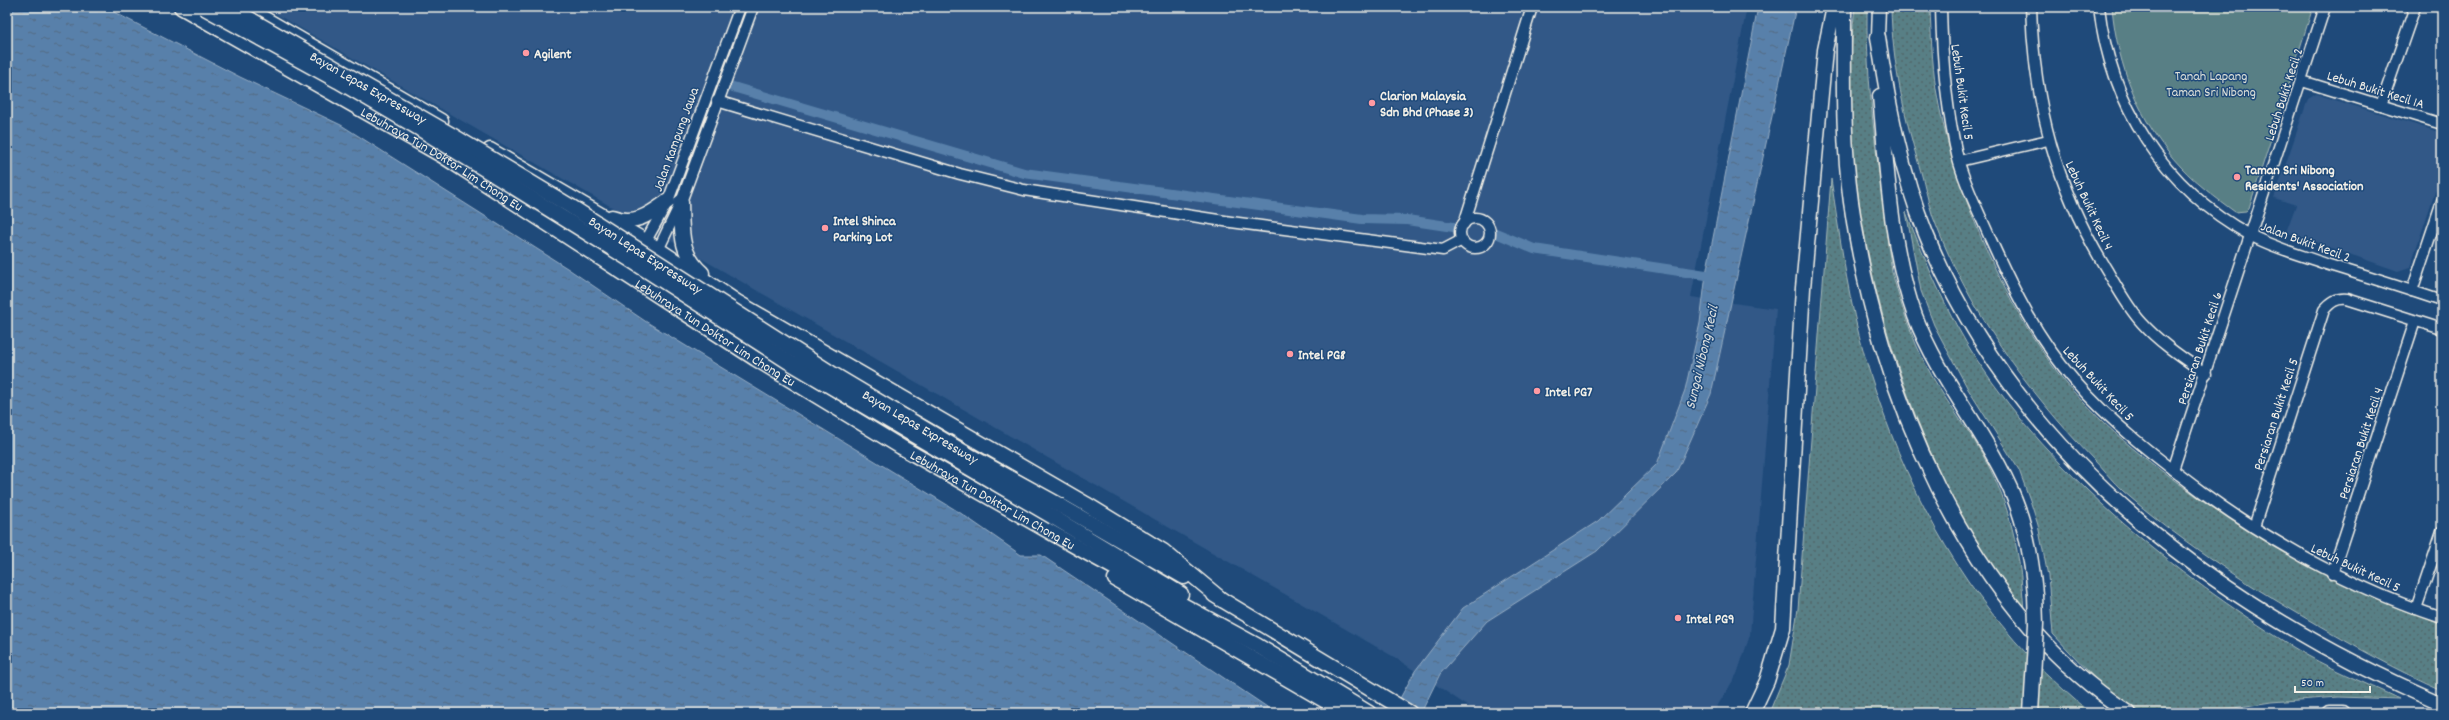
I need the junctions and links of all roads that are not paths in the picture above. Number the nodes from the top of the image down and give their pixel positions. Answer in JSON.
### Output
{"nodes":[{"id":1,"x":181,"y":7,"type":"edge"},
{"id":2,"x":203,"y":7,"type":"edge"},
{"id":3,"x":229,"y":7,"type":"edge"},
{"id":4,"x":244,"y":7,"type":"edge"},
{"id":5,"x":740,"y":7,"type":"edge"},
{"id":6,"x":753,"y":7,"type":"edge"},
{"id":7,"x":1532,"y":7,"type":"edge"},
{"id":8,"x":1834,"y":7,"type":"edge"},
{"id":9,"x":1844,"y":7,"type":"edge"},
{"id":10,"x":1879,"y":7,"type":"edge"},
{"id":11,"x":1941,"y":7,"type":"edge"},
{"id":12,"x":2031,"y":7,"type":"edge"},
{"id":13,"x":2099,"y":7,"type":"edge"},
{"id":14,"x":2325,"y":7,"type":"edge"},
{"id":15,"x":2415,"y":7,"type":"edge"},
{"id":16,"x":1878,"y":37,"type":"junction"},
{"id":17,"x":2302,"y":81,"type":"junction"},
{"id":18,"x":717,"y":101,"type":"junction"},
{"id":19,"x":2381,"y":105,"type":"junction"},
{"id":20,"x":2442,"y":124,"type":"edge"},
{"id":21,"x":2048,"y":140,"type":"junction"},
{"id":22,"x":1959,"y":161,"type":"junction"},
{"id":23,"x":2442,"y":201,"type":"edge"},
{"id":24,"x":674,"y":202,"type":"junction"},
{"id":25,"x":580,"y":203,"type":"junction"},
{"id":26,"x":531,"y":214,"type":"junction"},
{"id":27,"x":1464,"y":224,"type":"junction"},
{"id":28,"x":2251,"y":235,"type":"junction"},
{"id":29,"x":1462,"y":240,"type":"junction"},
{"id":30,"x":647,"y":242,"type":"junction"},
{"id":31,"x":658,"y":250,"type":"junction"},
{"id":32,"x":636,"y":261,"type":"junction"},
{"id":33,"x":627,"y":276,"type":"junction"},
{"id":34,"x":2412,"y":291,"type":"junction"},
{"id":35,"x":2442,"y":301,"type":"edge"},
{"id":36,"x":737,"y":302,"type":"junction"},
{"id":37,"x":2415,"y":321,"type":"junction"},
{"id":38,"x":2442,"y":329,"type":"edge"},
{"id":39,"x":2206,"y":374,"type":"junction"},
{"id":40,"x":2173,"y":470,"type":"junction"},
{"id":41,"x":1057,"y":511,"type":"junction"},
{"id":42,"x":2254,"y":527,"type":"junction"},
{"id":43,"x":2442,"y":532,"type":"edge"},
{"id":44,"x":1089,"y":554,"type":"junction"},
{"id":45,"x":2332,"y":574,"type":"junction"},
{"id":46,"x":1222,"y":600,"type":"junction"},
{"id":47,"x":2416,"y":610,"type":"junction"},
{"id":48,"x":2442,"y":618,"type":"edge"},
{"id":49,"x":1258,"y":646,"type":"junction"},
{"id":50,"x":2442,"y":704,"type":"edge"},
{"id":51,"x":2124,"y":710,"type":"edge"},
{"id":52,"x":1366,"y":711,"type":"edge"},
{"id":53,"x":1346,"y":713,"type":"edge"},
{"id":54,"x":1410,"y":713,"type":"edge"},
{"id":55,"x":1752,"y":713,"type":"edge"},
{"id":56,"x":2031,"y":713,"type":"edge"},
{"id":57,"x":2330,"y":713,"type":"edge"},
{"id":58,"x":2343,"y":713,"type":"edge"}],
"edges":[{"from":1,"to":26,"type":"highway","name":"Lebuhraya Tun Doktor Lim Chong Eu"},
{"from":2,"to":41,"type":"highway","name":"Bayan Lepas Expressway","bridge":true},
{"from":3,"to":41,"type":"highway","name":"Bayan Lepas Expressway","bridge":true},
{"from":4,"to":25,"type":"highway","name":"Lebuhraya Tun Doktor Lim Chong Eu"},
{"from":5,"to":24,"type":"street","name":"Jalan Kampung Jawa"},
{"from":6,"to":18,"type":"street","name":"Jalan Kampung Jawa"},
{"from":7,"to":27,"type":"street"},
{"from":8,"to":55,"type":"highway"},
{"from":9,"to":51,"type":"highway"},
{"from":10,"to":16,"type":"main road"},
{"from":11,"to":22,"type":"street","name":"Lebuh Bukit Kecil 5"},
{"from":12,"to":21,"type":"street","name":"Lebuh Bukit Kecil 4"},
{"from":13,"to":28,"type":"street","name":"Jalan Bukit Kecil 2"},
{"from":14,"to":17,"type":"street","name":"Lebuh Bukit Kecil 2"},
{"from":15,"to":19,"type":"street"},
{"from":16,"to":50,"type":"highway"},
{"from":16,"to":56,"type":"highway","bridge":true},
{"from":17,"to":19,"type":"street","name":"Lebuh Bukit Kecil 1A"},
{"from":17,"to":28,"type":"street","name":"Lebuh Bukit Kecil 2"},
{"from":18,"to":24,"type":"street","name":"Jalan Kampung Jawa"},
{"from":18,"to":29,"type":"street"},
{"from":19,"to":20,"type":"street","name":"Lebuh Bukit Kecil 1A"},
{"from":21,"to":22,"type":"street"},
{"from":21,"to":39,"type":"street","name":"Lebuh Bukit Kecil 4"},
{"from":22,"to":40,"type":"street","name":"Lebuh Bukit Kecil 5"},
{"from":23,"to":34,"type":"street"},
{"from":24,"to":25,"type":"highway"},
{"from":24,"to":30,"type":"street","name":"Jalan Kampung Jawa"},
{"from":24,"to":31,"type":"street","name":"Jalan Kampung Jawa"},
{"from":24,"to":36,"type":"highway"},
{"from":25,"to":30,"type":"highway","name":"Lebuhraya Tun Doktor Lim Chong Eu"},
{"from":26,"to":32,"type":"highway"},
{"from":26,"to":33,"type":"highway","name":"Lebuhraya Tun Doktor Lim Chong Eu"},
{"from":27,"to":29,"type":"street"},
{"from":27,"to":29,"type":"street"},
{"from":28,"to":34,"type":"street","name":"Jalan Bukit Kecil 2"},
{"from":28,"to":39,"type":"street","name":"Persiaran Bukit Kecil 6"},
{"from":30,"to":31,"type":"highway","name":"Lebuhraya Tun Doktor Lim Chong Eu"},
{"from":30,"to":32,"type":"street","name":"Jalan Kampung Jawa"},
{"from":31,"to":32,"type":"highway"},
{"from":31,"to":36,"type":"highway","name":"Lebuhraya Tun Doktor Lim Chong Eu"},
{"from":32,"to":33,"type":"street","name":"Jalan Kampung Jawa"},
{"from":33,"to":44,"type":"highway","name":"Lebuhraya Tun Doktor Lim Chong Eu"},
{"from":34,"to":35,"type":"street","name":"Jalan Bukit Kecil 2"},
{"from":36,"to":46,"type":"highway","name":"Lebuhraya Tun Doktor Lim Chong Eu"},
{"from":37,"to":38,"type":"street"},
{"from":37,"to":42,"type":"street","name":"Persiaran Bukit Kecil 5"},
{"from":37,"to":45,"type":"street","name":"Persiaran Bukit Kecil 4"},
{"from":39,"to":40,"type":"street","name":"Persiaran Bukit Kecil 6"},
{"from":40,"to":42,"type":"street","name":"Lebuh Bukit Kecil 5"},
{"from":41,"to":46,"type":"highway","name":"Lebuhraya Tun Doktor Lim Chong Eu"},
{"from":41,"to":49,"type":"highway","name":"Lebuhraya Tun Doktor Lim Chong Eu"},
{"from":42,"to":45,"type":"street","name":"Lebuh Bukit Kecil 5"},
{"from":43,"to":47,"type":"street"},
{"from":44,"to":49,"type":"highway","name":"Lebuhraya Tun Doktor Lim Chong Eu"},
{"from":44,"to":53,"type":"highway"},
{"from":45,"to":47,"type":"street","name":"Lebuh Bukit Kecil 5"},
{"from":46,"to":54,"type":"highway","name":"Lebuhraya Tun Doktor Lim Chong Eu"},
{"from":47,"to":48,"type":"street","name":"Lebuh Bukit Kecil 5"},
{"from":49,"to":52,"type":"highway","name":"Lebuhraya Tun Doktor Lim Chong Eu"},
{"from":57,"to":58,"type":"highway"}]}
